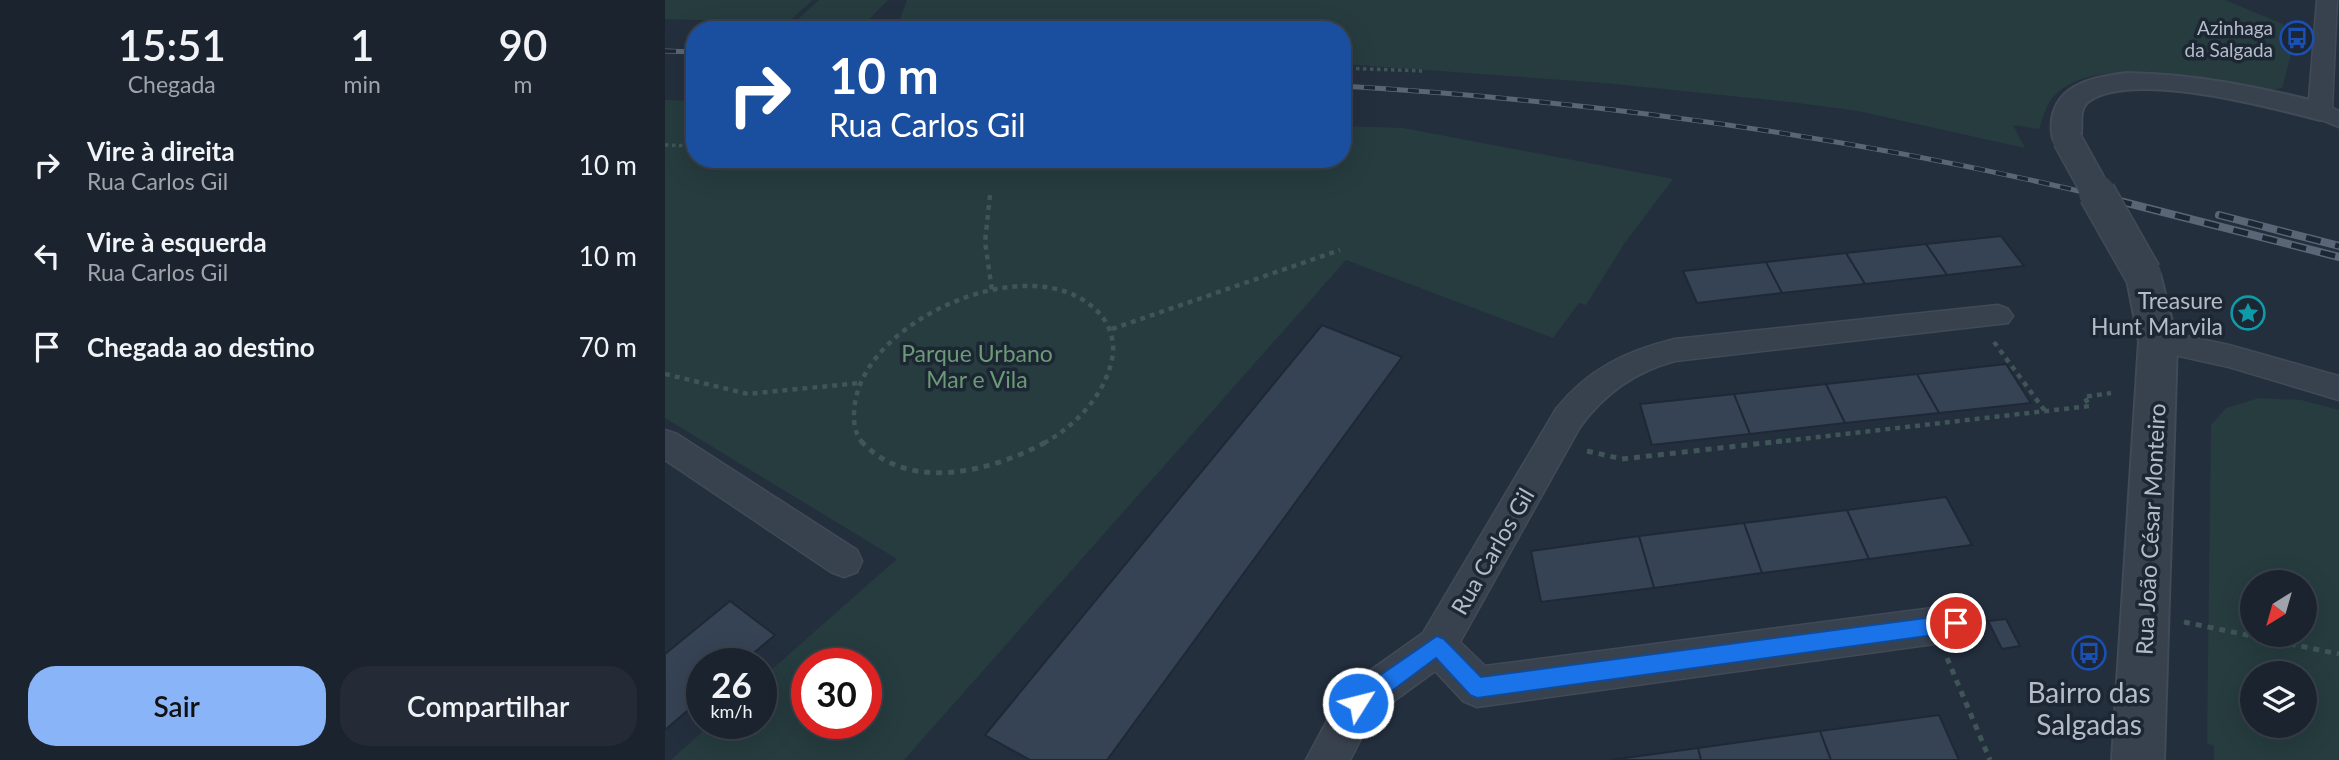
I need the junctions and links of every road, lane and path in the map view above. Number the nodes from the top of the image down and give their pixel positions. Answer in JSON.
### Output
{"nodes":[{"id":1,"x":2327,"y":0,"type":"edge"},
{"id":2,"x":1351,"y":68,"type":"edge"},
{"id":3,"x":1422,"y":71,"type":"dead end"},
{"id":4,"x":2329,"y":115,"type":"edge"},
{"id":5,"x":665,"y":145,"type":"edge"},
{"id":6,"x":686,"y":146,"type":"edge"},
{"id":7,"x":990,"y":195,"type":"dead end"},
{"id":8,"x":1340,"y":250,"type":"dead end"},
{"id":9,"x":992,"y":290,"type":"junction"},
{"id":10,"x":1988,"y":317,"type":"joint"},
{"id":11,"x":1112,"y":329,"type":"junction"},
{"id":12,"x":2158,"y":341,"type":"junction"},
{"id":13,"x":665,"y":374,"type":"edge"},
{"id":14,"x":859,"y":383,"type":"junction"},
{"id":15,"x":2339,"y":388,"type":"edge"},
{"id":16,"x":2111,"y":393,"type":"dead end"},
{"id":17,"x":2045,"y":412,"type":"junction"},
{"id":18,"x":1554,"y":442,"type":"junction"},
{"id":19,"x":665,"y":443,"type":"edge"},
{"id":20,"x":844,"y":561,"type":"dead end"},
{"id":21,"x":2145,"y":613,"type":"junction"},
{"id":22,"x":1945,"y":625,"type":"joint"},
{"id":23,"x":1437,"y":646,"type":"junction"},
{"id":24,"x":2339,"y":654,"type":"edge"},
{"id":25,"x":1327,"y":760,"type":"edge"},
{"id":26,"x":1990,"y":760,"type":"edge"},
{"id":27,"x":2138,"y":760,"type":"edge"}],
"edges":[{"from":1,"to":4,"type":"street"},
{"from":2,"to":3,"type":"path"},
{"from":4,"to":12,"type":"street","name":"Rua João César Monteiro","bridge":true},
{"from":5,"to":6,"type":"path"},
{"from":7,"to":9,"type":"path"},
{"from":8,"to":11,"type":"path"},
{"from":9,"to":11,"type":"path"},
{"from":9,"to":14,"type":"path"},
{"from":10,"to":17,"type":"path"},
{"from":10,"to":18,"type":"street","name":"Rua Carlos Gil"},
{"from":11,"to":14,"type":"path"},
{"from":12,"to":15,"type":"street"},
{"from":12,"to":21,"type":"street","name":"Rua João César Monteiro"},
{"from":13,"to":14,"type":"path"},
{"from":16,"to":17,"type":"path"},
{"from":17,"to":18,"type":"path"},
{"from":18,"to":23,"type":"street","name":"Rua Carlos Gil"},
{"from":19,"to":20,"type":"street"},
{"from":21,"to":24,"type":"path"},
{"from":21,"to":27,"type":"street","name":"Rua João César Monteiro"},
{"from":22,"to":23,"type":"street"},
{"from":22,"to":26,"type":"path"},
{"from":23,"to":25,"type":"street"}]}
